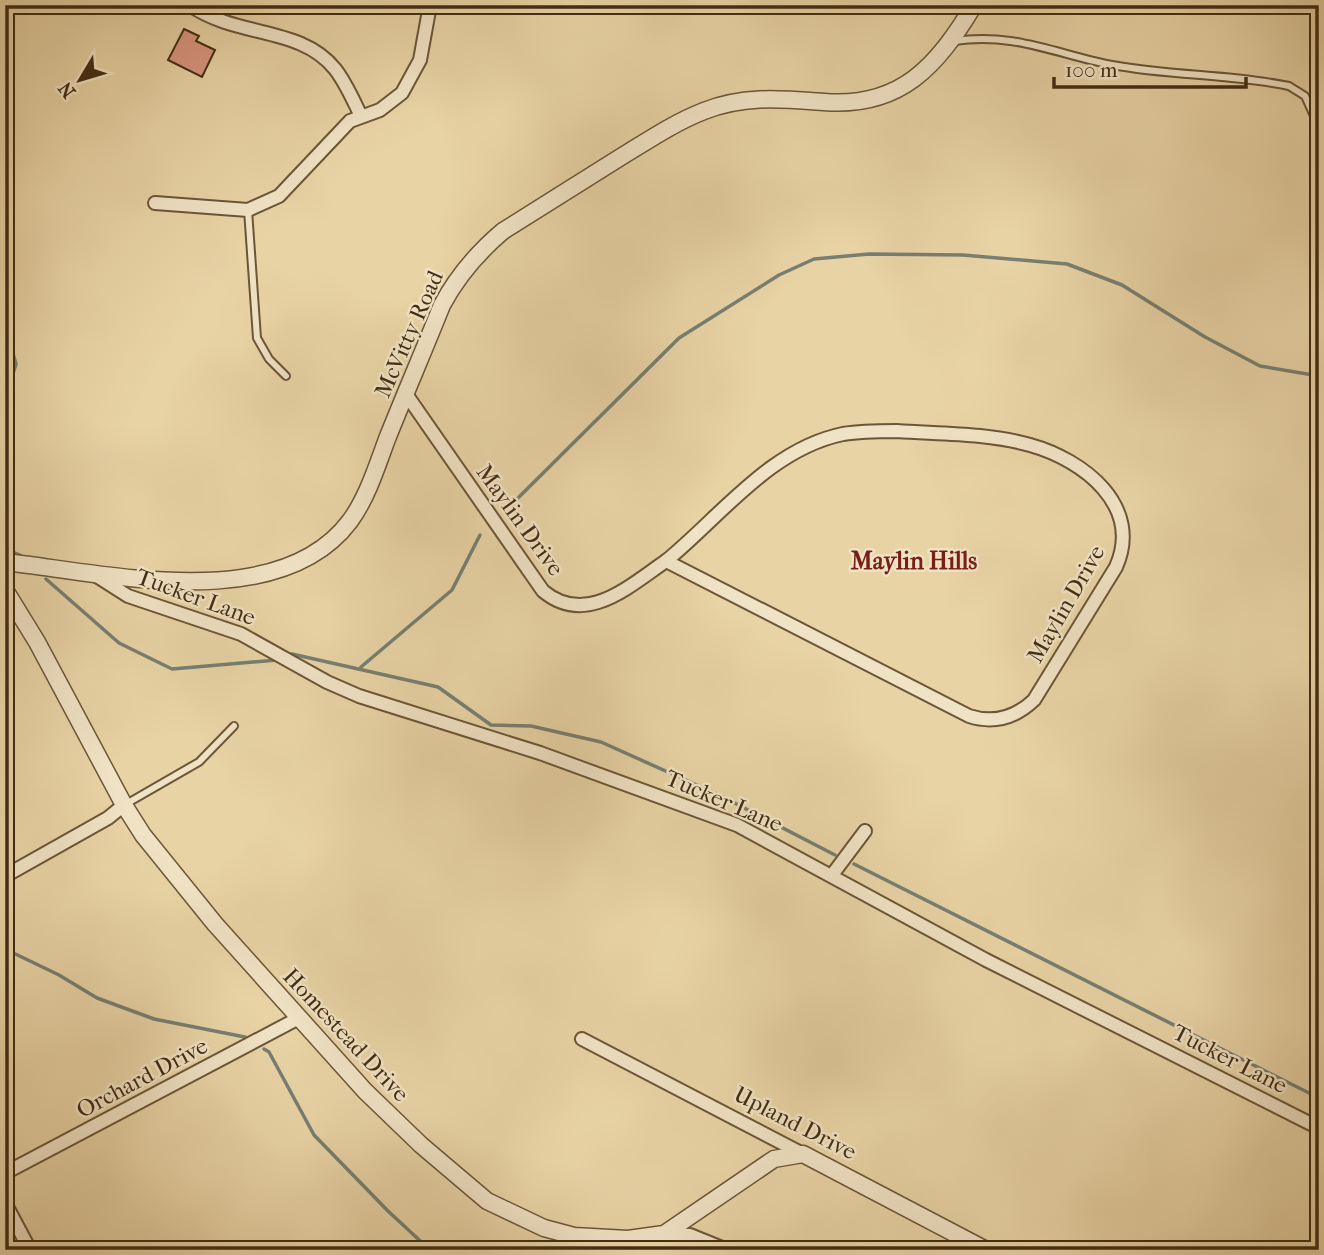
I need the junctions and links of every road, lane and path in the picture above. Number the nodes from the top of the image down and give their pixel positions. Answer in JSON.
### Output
{"nodes":[{"id":1,"x":190,"y":5,"type":"edge"},
{"id":2,"x":430,"y":5,"type":"edge"},
{"id":3,"x":974,"y":5,"type":"edge"},
{"id":4,"x":952,"y":41,"type":"junction"},
{"id":5,"x":361,"y":116,"type":"junction"},
{"id":6,"x":1319,"y":127,"type":"edge"},
{"id":7,"x":155,"y":203,"type":"dead end"},
{"id":8,"x":248,"y":211,"type":"junction"},
{"id":9,"x":286,"y":376,"type":"dead end"},
{"id":10,"x":405,"y":394,"type":"junction"},
{"id":11,"x":666,"y":561,"type":"junction"},
{"id":12,"x":5,"y":562,"type":"edge"},
{"id":13,"x":89,"y":571,"type":"junction"},
{"id":14,"x":5,"y":590,"type":"edge"},
{"id":15,"x":234,"y":726,"type":"dead end"},
{"id":16,"x":124,"y":805,"type":"junction"},
{"id":17,"x":865,"y":831,"type":"dead end"},
{"id":18,"x":832,"y":875,"type":"junction"},
{"id":19,"x":5,"y":876,"type":"edge"},
{"id":20,"x":297,"y":1019,"type":"junction"},
{"id":21,"x":582,"y":1039,"type":"dead end"},
{"id":22,"x":1319,"y":1128,"type":"edge"},
{"id":23,"x":803,"y":1154,"type":"junction"},
{"id":24,"x":5,"y":1174,"type":"edge"},
{"id":25,"x":5,"y":1203,"type":"edge"},
{"id":26,"x":664,"y":1234,"type":"junction"},
{"id":27,"x":30,"y":1250,"type":"edge"},
{"id":28,"x":727,"y":1250,"type":"edge"},
{"id":29,"x":986,"y":1250,"type":"edge"}],
"edges":[{"from":1,"to":5,"type":"street"},
{"from":2,"to":5,"type":"street"},
{"from":3,"to":4,"type":"street","name":"McVitty Road"},
{"from":4,"to":6,"type":"lane"},
{"from":4,"to":10,"type":"street","name":"McVitty Road"},
{"from":5,"to":8,"type":"street"},
{"from":7,"to":8,"type":"street"},
{"from":8,"to":9,"type":"lane"},
{"from":10,"to":11,"type":"street","name":"Maylin Drive"},
{"from":10,"to":13,"type":"street","name":"McVitty Road"},
{"from":11,"to":11,"type":"street","name":"Maylin Drive"},
{"from":12,"to":13,"type":"street","name":"McVitty Road"},
{"from":13,"to":18,"type":"street","name":"Tucker Lane"},
{"from":14,"to":16,"type":"street","name":"Homestead Drive"},
{"from":15,"to":16,"type":"lane"},
{"from":16,"to":19,"type":"street"},
{"from":16,"to":20,"type":"street","name":"Homestead Drive"},
{"from":17,"to":18,"type":"street"},
{"from":18,"to":22,"type":"street","name":"Tucker Lane"},
{"from":20,"to":24,"type":"street","name":"Orchard Drive"},
{"from":20,"to":26,"type":"street","name":"Homestead Drive"},
{"from":21,"to":23,"type":"street","name":"Upland Drive"},
{"from":23,"to":26,"type":"street","name":"Homestead Drive"},
{"from":23,"to":29,"type":"street","name":"Upland Drive"},
{"from":25,"to":27,"type":"street"},
{"from":26,"to":28,"type":"street"}]}
